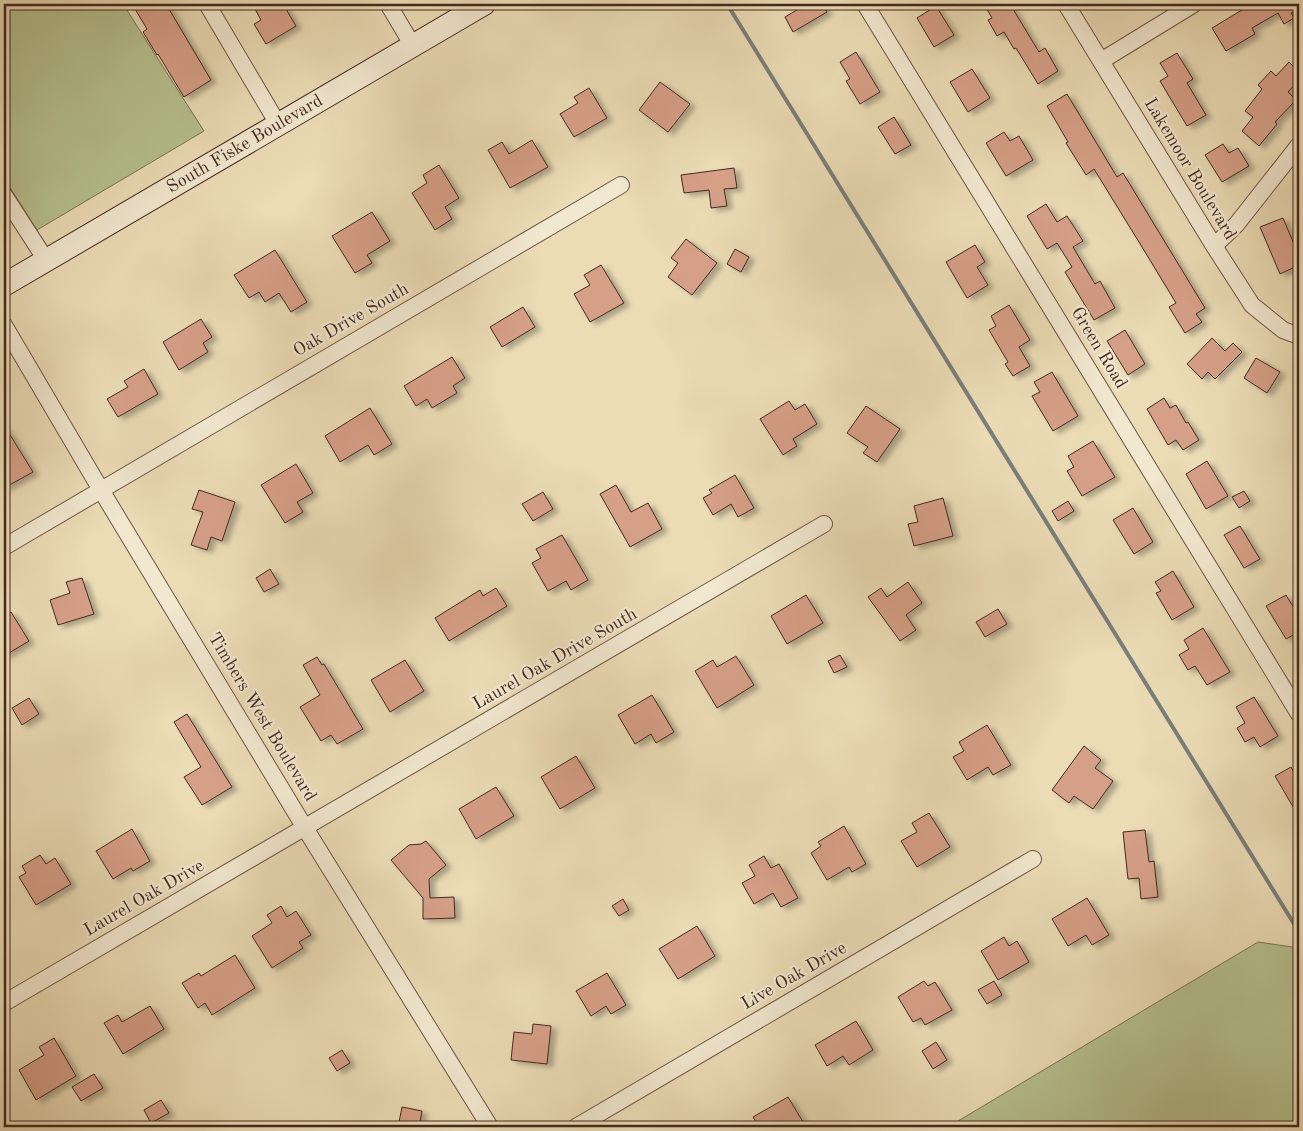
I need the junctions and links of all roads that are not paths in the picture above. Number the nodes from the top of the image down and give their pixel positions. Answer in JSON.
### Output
{"nodes":[{"id":1,"x":207,"y":4,"type":"edge"},
{"id":2,"x":388,"y":4,"type":"edge"},
{"id":3,"x":484,"y":4,"type":"edge"},
{"id":4,"x":865,"y":4,"type":"edge"},
{"id":5,"x":1066,"y":4,"type":"edge"},
{"id":6,"x":1194,"y":4,"type":"edge"},
{"id":7,"x":413,"y":46,"type":"junction"},
{"id":8,"x":1101,"y":62,"type":"junction"},
{"id":9,"x":278,"y":124,"type":"junction"},
{"id":10,"x":1299,"y":145,"type":"edge"},
{"id":11,"x":621,"y":185,"type":"dead end"},
{"id":12,"x":4,"y":195,"type":"edge"},
{"id":13,"x":1214,"y":246,"type":"junction"},
{"id":14,"x":46,"y":260,"type":"junction"},
{"id":15,"x":4,"y":285,"type":"edge"},
{"id":16,"x":4,"y":325,"type":"edge"},
{"id":17,"x":1299,"y":336,"type":"edge"},
{"id":18,"x":101,"y":490,"type":"junction"},
{"id":19,"x":824,"y":524,"type":"dead end"},
{"id":20,"x":4,"y":547,"type":"edge"},
{"id":21,"x":1299,"y":714,"type":"edge"},
{"id":22,"x":305,"y":828,"type":"junction"},
{"id":23,"x":1033,"y":859,"type":"dead end"},
{"id":24,"x":4,"y":1004,"type":"edge"},
{"id":25,"x":490,"y":1127,"type":"edge"},
{"id":26,"x":576,"y":1127,"type":"edge"}],
"edges":[{"from":1,"to":9,"type":"street"},
{"from":2,"to":7,"type":"street"},
{"from":3,"to":7,"type":"main road","name":"South Fiske Boulevard"},
{"from":4,"to":21,"type":"street","name":"Green Road"},
{"from":5,"to":8,"type":"street","name":"Lakemoor Boulevard"},
{"from":6,"to":8,"type":"street"},
{"from":7,"to":9,"type":"main road","name":"South Fiske Boulevard"},
{"from":8,"to":13,"type":"street","name":"Lakemoor Boulevard"},
{"from":9,"to":14,"type":"main road","name":"South Fiske Boulevard"},
{"from":10,"to":13,"type":"street"},
{"from":11,"to":18,"type":"street","name":"Oak Drive South"},
{"from":12,"to":14,"type":"street"},
{"from":13,"to":17,"type":"street","name":"Lakemoor Boulevard"},
{"from":14,"to":15,"type":"main road","name":"South Fiske Boulevard"},
{"from":16,"to":18,"type":"street","name":"Timbers West Boulevard"},
{"from":18,"to":20,"type":"street","name":"Oak Drive South"},
{"from":18,"to":22,"type":"street","name":"Timbers West Boulevard"},
{"from":19,"to":22,"type":"street","name":"Laurel Oak Drive South"},
{"from":22,"to":24,"type":"street","name":"Laurel Oak Drive"},
{"from":22,"to":25,"type":"street","name":"Timbers West Boulevard"},
{"from":23,"to":26,"type":"street","name":"Live Oak Drive"}]}
